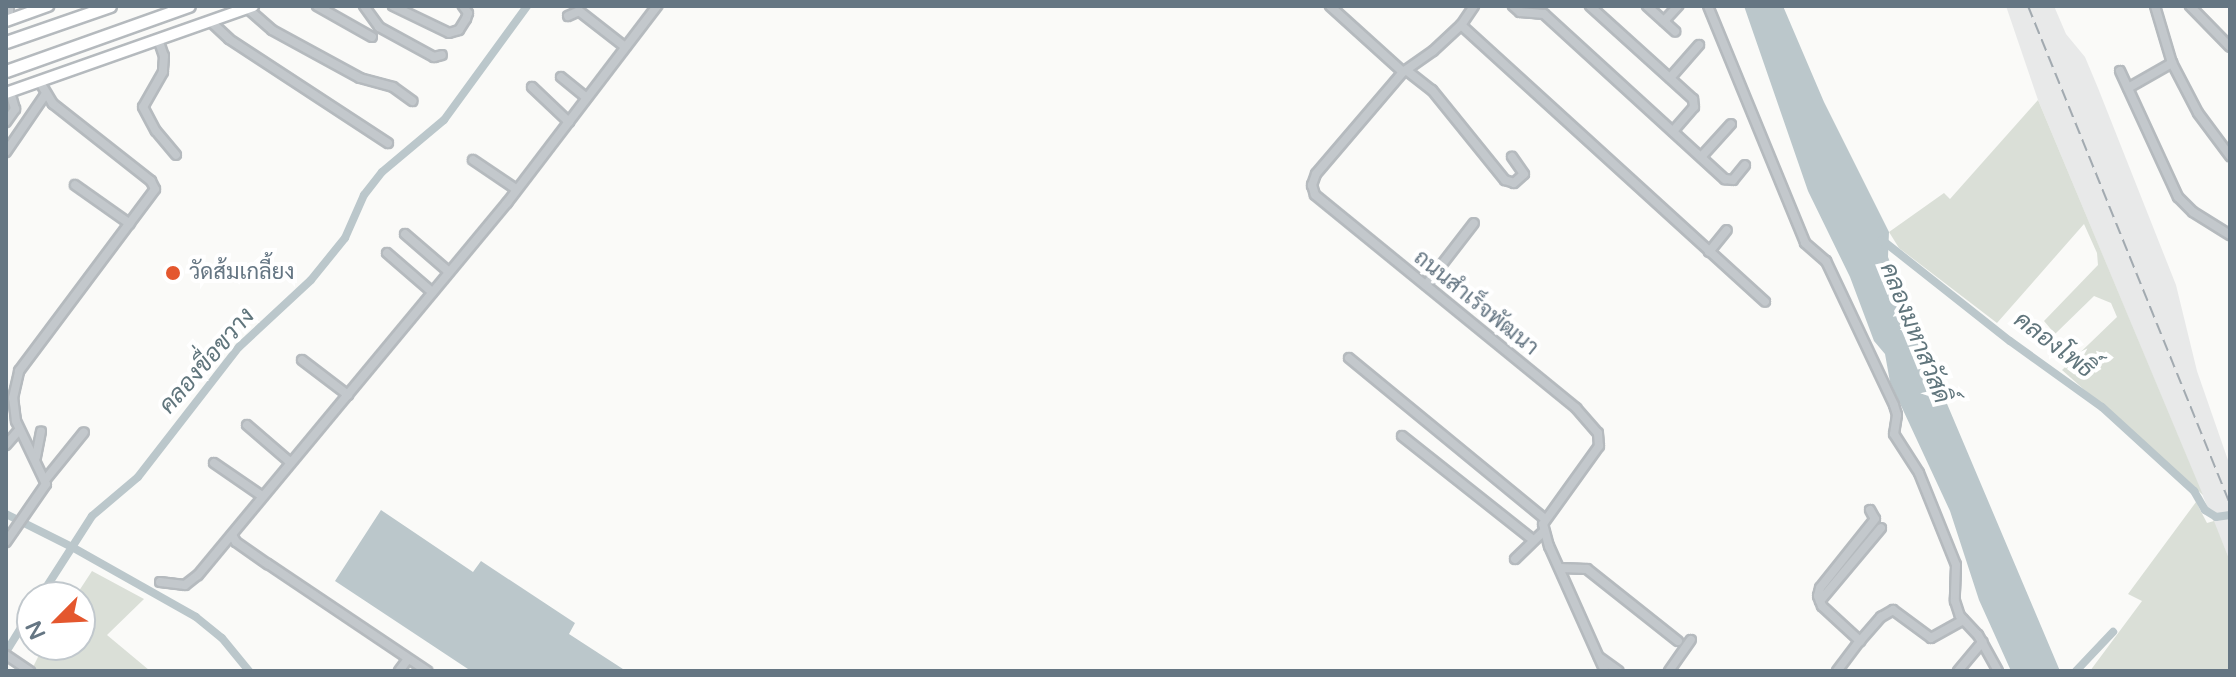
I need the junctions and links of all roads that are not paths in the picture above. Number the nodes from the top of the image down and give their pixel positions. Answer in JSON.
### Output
{"nodes":[{"id":1,"x":9,"y":6,"type":"edge"},
{"id":2,"x":48,"y":6,"type":"edge"},
{"id":3,"x":110,"y":6,"type":"edge"},
{"id":4,"x":189,"y":6,"type":"edge"},
{"id":5,"x":317,"y":6,"type":"edge"},
{"id":6,"x":364,"y":6,"type":"edge"},
{"id":7,"x":393,"y":6,"type":"edge"},
{"id":8,"x":463,"y":6,"type":"edge"},
{"id":9,"x":657,"y":6,"type":"edge"},
{"id":10,"x":1330,"y":6,"type":"edge"},
{"id":11,"x":1474,"y":6,"type":"edge"},
{"id":12,"x":1551,"y":6,"type":"edge"},
{"id":13,"x":1590,"y":6,"type":"edge"},
{"id":14,"x":1647,"y":6,"type":"edge"},
{"id":15,"x":1678,"y":6,"type":"edge"},
{"id":16,"x":1708,"y":6,"type":"edge"},
{"id":17,"x":2155,"y":6,"type":"edge"},
{"id":18,"x":2190,"y":6,"type":"edge"},
{"id":19,"x":250,"y":7,"type":"edge"},
{"id":20,"x":1515,"y":7,"type":"edge"},
{"id":21,"x":1544,"y":14,"type":"junction"},
{"id":22,"x":568,"y":16,"type":"dead end"},
{"id":23,"x":8,"y":20,"type":"edge"},
{"id":24,"x":210,"y":21,"type":"junction"},
{"id":25,"x":1664,"y":21,"type":"junction"},
{"id":26,"x":1461,"y":25,"type":"junction"},
{"id":27,"x":1675,"y":31,"type":"dead end"},
{"id":28,"x":372,"y":37,"type":"dead end"},
{"id":29,"x":158,"y":39,"type":"junction"},
{"id":30,"x":6,"y":42,"type":"edge"},
{"id":31,"x":1699,"y":45,"type":"dead end"},
{"id":32,"x":625,"y":47,"type":"junction"},
{"id":33,"x":2230,"y":47,"type":"edge"},
{"id":34,"x":442,"y":55,"type":"dead end"},
{"id":35,"x":2172,"y":63,"type":"junction"},
{"id":36,"x":6,"y":71,"type":"edge"},
{"id":37,"x":1404,"y":71,"type":"junction"},
{"id":38,"x":2120,"y":71,"type":"dead end"},
{"id":39,"x":561,"y":77,"type":"dead end"},
{"id":40,"x":1670,"y":78,"type":"junction"},
{"id":41,"x":39,"y":81,"type":"junction"},
{"id":42,"x":532,"y":87,"type":"dead end"},
{"id":43,"x":2128,"y":88,"type":"junction"},
{"id":44,"x":8,"y":92,"type":"edge"},
{"id":45,"x":45,"y":95,"type":"junction"},
{"id":46,"x":587,"y":98,"type":"junction"},
{"id":47,"x":412,"y":101,"type":"dead end"},
{"id":48,"x":6,"y":122,"type":"edge"},
{"id":49,"x":569,"y":122,"type":"junction"},
{"id":50,"x":1731,"y":124,"type":"dead end"},
{"id":51,"x":1673,"y":131,"type":"junction"},
{"id":52,"x":388,"y":143,"type":"dead end"},
{"id":53,"x":2228,"y":150,"type":"edge"},
{"id":54,"x":6,"y":152,"type":"edge"},
{"id":55,"x":176,"y":155,"type":"dead end"},
{"id":56,"x":1702,"y":156,"type":"junction"},
{"id":57,"x":1512,"y":157,"type":"dead end"},
{"id":58,"x":473,"y":160,"type":"dead end"},
{"id":59,"x":1745,"y":165,"type":"dead end"},
{"id":60,"x":75,"y":185,"type":"dead end"},
{"id":61,"x":516,"y":189,"type":"junction"},
{"id":62,"x":1474,"y":223,"type":"dead end"},
{"id":63,"x":130,"y":224,"type":"junction"},
{"id":64,"x":1727,"y":230,"type":"dead end"},
{"id":65,"x":405,"y":234,"type":"dead end"},
{"id":66,"x":2230,"y":235,"type":"edge"},
{"id":67,"x":1709,"y":252,"type":"junction"},
{"id":68,"x":387,"y":253,"type":"dead end"},
{"id":69,"x":449,"y":272,"type":"junction"},
{"id":70,"x":1426,"y":285,"type":"junction"},
{"id":71,"x":432,"y":292,"type":"junction"},
{"id":72,"x":1765,"y":302,"type":"dead end"},
{"id":73,"x":1349,"y":358,"type":"dead end"},
{"id":74,"x":302,"y":360,"type":"dead end"},
{"id":75,"x":19,"y":371,"type":"junction"},
{"id":76,"x":6,"y":382,"type":"edge"},
{"id":77,"x":348,"y":395,"type":"junction"},
{"id":78,"x":13,"y":405,"type":"junction"},
{"id":79,"x":6,"y":413,"type":"edge"},
{"id":80,"x":247,"y":425,"type":"dead end"},
{"id":81,"x":19,"y":430,"type":"junction"},
{"id":82,"x":41,"y":431,"type":"dead end"},
{"id":83,"x":84,"y":432,"type":"dead end"},
{"id":84,"x":1402,"y":436,"type":"dead end"},
{"id":85,"x":6,"y":445,"type":"edge"},
{"id":86,"x":36,"y":457,"type":"junction"},
{"id":87,"x":290,"y":462,"type":"junction"},
{"id":88,"x":214,"y":463,"type":"dead end"},
{"id":89,"x":46,"y":479,"type":"junction"},
{"id":90,"x":262,"y":496,"type":"junction"},
{"id":91,"x":1870,"y":510,"type":"dead end"},
{"id":92,"x":1545,"y":519,"type":"junction"},
{"id":93,"x":1881,"y":528,"type":"dead end"},
{"id":94,"x":1544,"y":531,"type":"junction"},
{"id":95,"x":232,"y":535,"type":"junction"},
{"id":96,"x":1532,"y":539,"type":"junction"},
{"id":97,"x":8,"y":540,"type":"edge"},
{"id":98,"x":1515,"y":559,"type":"dead end"},
{"id":99,"x":1560,"y":568,"type":"junction"},
{"id":100,"x":160,"y":582,"type":"dead end"},
{"id":101,"x":1820,"y":601,"type":"junction"},
{"id":102,"x":1963,"y":620,"type":"junction"},
{"id":103,"x":1691,"y":640,"type":"dead end"},
{"id":104,"x":1678,"y":641,"type":"dead end"},
{"id":105,"x":1860,"y":641,"type":"junction"},
{"id":106,"x":1982,"y":642,"type":"junction"},
{"id":107,"x":9,"y":657,"type":"edge"},
{"id":108,"x":1598,"y":657,"type":"junction"},
{"id":109,"x":408,"y":659,"type":"junction"},
{"id":110,"x":30,"y":671,"type":"edge"},
{"id":111,"x":399,"y":671,"type":"edge"},
{"id":112,"x":427,"y":671,"type":"edge"},
{"id":113,"x":1605,"y":671,"type":"edge"},
{"id":114,"x":1618,"y":671,"type":"edge"},
{"id":115,"x":1669,"y":671,"type":"edge"},
{"id":116,"x":1837,"y":671,"type":"edge"},
{"id":117,"x":1958,"y":671,"type":"edge"},
{"id":118,"x":1998,"y":671,"type":"edge"}],
"edges":[{"from":1,"to":23,"type":"street"},
{"from":2,"to":23,"type":"main road"},
{"from":3,"to":30,"type":"highway"},
{"from":4,"to":36,"type":"highway"},
{"from":5,"to":28,"type":"street"},
{"from":6,"to":34,"type":"street"},
{"from":7,"to":8,"type":"street"},
{"from":9,"to":32,"type":"street"},
{"from":10,"to":37,"type":"street"},
{"from":11,"to":26,"type":"street","name":"ถนนสำเร็จพัฒนา"},
{"from":12,"to":21,"type":"street"},
{"from":13,"to":40,"type":"street"},
{"from":14,"to":25,"type":"street"},
{"from":15,"to":25,"type":"street"},
{"from":16,"to":102,"type":"street"},
{"from":17,"to":35,"type":"street"},
{"from":18,"to":33,"type":"street"},
{"from":19,"to":24,"type":"main road"},
{"from":19,"to":47,"type":"street"},
{"from":20,"to":21,"type":"street"},
{"from":21,"to":51,"type":"street"},
{"from":22,"to":32,"type":"street"},
{"from":24,"to":29,"type":"main road"},
{"from":24,"to":52,"type":"street"},
{"from":25,"to":27,"type":"street"},
{"from":26,"to":37,"type":"street","name":"ถนนสำเร็จพัฒนา"},
{"from":26,"to":67,"type":"street"},
{"from":29,"to":41,"type":"main road"},
{"from":29,"to":55,"type":"street"},
{"from":31,"to":40,"type":"street"},
{"from":32,"to":46,"type":"street"},
{"from":35,"to":43,"type":"street"},
{"from":35,"to":53,"type":"street"},
{"from":37,"to":57,"type":"street"},
{"from":37,"to":70,"type":"street","name":"ถนนสำเร็จพัฒนา"},
{"from":38,"to":43,"type":"street"},
{"from":39,"to":46,"type":"street"},
{"from":40,"to":51,"type":"street"},
{"from":41,"to":44,"type":"main road"},
{"from":41,"to":45,"type":"street"},
{"from":42,"to":49,"type":"street"},
{"from":43,"to":66,"type":"street"},
{"from":44,"to":48,"type":"street"},
{"from":45,"to":54,"type":"street"},
{"from":45,"to":63,"type":"street"},
{"from":46,"to":49,"type":"street"},
{"from":49,"to":61,"type":"street"},
{"from":50,"to":56,"type":"street"},
{"from":51,"to":56,"type":"street"},
{"from":56,"to":59,"type":"street"},
{"from":58,"to":61,"type":"street"},
{"from":60,"to":63,"type":"street"},
{"from":61,"to":69,"type":"street"},
{"from":62,"to":70,"type":"street"},
{"from":63,"to":75,"type":"street"},
{"from":64,"to":67,"type":"street"},
{"from":65,"to":69,"type":"street"},
{"from":67,"to":72,"type":"street"},
{"from":68,"to":71,"type":"street"},
{"from":69,"to":71,"type":"street"},
{"from":70,"to":92,"type":"street","name":"ถนนสำเร็จพัฒนา"},
{"from":71,"to":77,"type":"street"},
{"from":73,"to":92,"type":"street"},
{"from":74,"to":77,"type":"street"},
{"from":75,"to":76,"type":"street"},
{"from":75,"to":78,"type":"street"},
{"from":77,"to":87,"type":"street"},
{"from":78,"to":79,"type":"street"},
{"from":78,"to":81,"type":"street"},
{"from":80,"to":87,"type":"street"},
{"from":81,"to":85,"type":"street"},
{"from":81,"to":86,"type":"street"},
{"from":82,"to":86,"type":"street"},
{"from":83,"to":89,"type":"street"},
{"from":84,"to":96,"type":"street"},
{"from":86,"to":89,"type":"street"},
{"from":87,"to":90,"type":"street"},
{"from":88,"to":90,"type":"street"},
{"from":89,"to":97,"type":"street"},
{"from":90,"to":95,"type":"street"},
{"from":91,"to":101,"type":"street"},
{"from":92,"to":94,"type":"street"},
{"from":93,"to":101,"type":"street"},
{"from":94,"to":96,"type":"street"},
{"from":94,"to":99,"type":"street"},
{"from":95,"to":100,"type":"street"},
{"from":95,"to":109,"type":"street"},
{"from":96,"to":98,"type":"street"},
{"from":99,"to":104,"type":"street"},
{"from":99,"to":108,"type":"street"},
{"from":101,"to":105,"type":"street"},
{"from":102,"to":105,"type":"street"},
{"from":102,"to":106,"type":"street"},
{"from":103,"to":115,"type":"street"},
{"from":105,"to":116,"type":"street"},
{"from":106,"to":117,"type":"street"},
{"from":106,"to":118,"type":"street"},
{"from":107,"to":110,"type":"street"},
{"from":108,"to":113,"type":"street"},
{"from":108,"to":114,"type":"street"},
{"from":109,"to":111,"type":"street"},
{"from":109,"to":112,"type":"street"}]}
